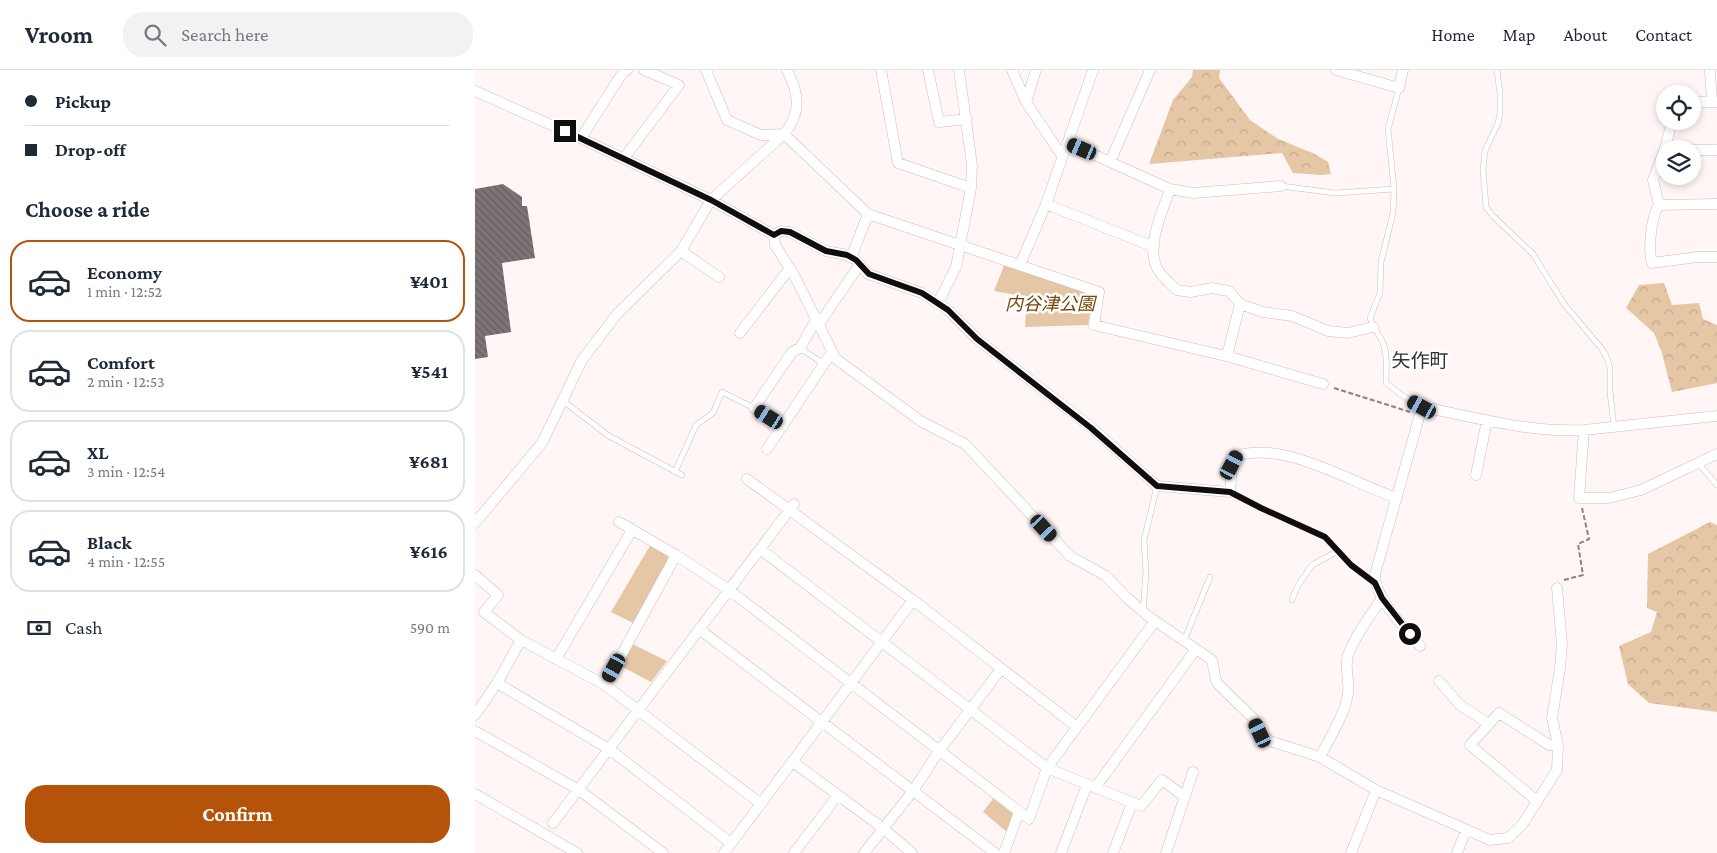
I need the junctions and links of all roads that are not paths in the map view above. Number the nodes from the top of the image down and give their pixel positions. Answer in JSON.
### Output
{"nodes":[{"id":1,"x":627,"y":70,"type":"edge"},
{"id":2,"x":644,"y":70,"type":"edge"},
{"id":3,"x":787,"y":70,"type":"edge"},
{"id":4,"x":881,"y":70,"type":"edge"},
{"id":5,"x":928,"y":70,"type":"edge"},
{"id":6,"x":959,"y":70,"type":"edge"},
{"id":7,"x":1012,"y":70,"type":"edge"},
{"id":8,"x":1036,"y":70,"type":"edge"},
{"id":9,"x":1093,"y":70,"type":"edge"},
{"id":10,"x":1150,"y":70,"type":"edge"},
{"id":11,"x":1336,"y":70,"type":"edge"},
{"id":12,"x":1403,"y":70,"type":"edge"},
{"id":13,"x":1497,"y":70,"type":"edge"},
{"id":14,"x":1710,"y":70,"type":"edge"},
{"id":15,"x":707,"y":71,"type":"edge"},
{"id":16,"x":1399,"y":88,"type":"junction"},
{"id":17,"x":475,"y":91,"type":"edge"},
{"id":18,"x":1026,"y":102,"type":"junction"},
{"id":19,"x":1701,"y":102,"type":"edge"},
{"id":20,"x":1715,"y":102,"type":"edge"},
{"id":21,"x":967,"y":119,"type":"junction"},
{"id":22,"x":784,"y":134,"type":"junction"},
{"id":23,"x":581,"y":138,"type":"junction"},
{"id":24,"x":1068,"y":143,"type":"junction"},
{"id":25,"x":1701,"y":150,"type":"edge"},
{"id":26,"x":1717,"y":150,"type":"edge"},
{"id":27,"x":1063,"y":156,"type":"junction"},
{"id":28,"x":624,"y":158,"type":"junction"},
{"id":29,"x":1110,"y":162,"type":"junction"},
{"id":30,"x":1656,"y":172,"type":"edge"},
{"id":31,"x":1281,"y":186,"type":"joint"},
{"id":32,"x":971,"y":188,"type":"junction"},
{"id":33,"x":1170,"y":189,"type":"junction"},
{"id":34,"x":1394,"y":189,"type":"junction"},
{"id":35,"x":711,"y":200,"type":"junction"},
{"id":36,"x":1046,"y":204,"type":"junction"},
{"id":37,"x":1717,"y":204,"type":"edge"},
{"id":38,"x":1659,"y":205,"type":"junction"},
{"id":39,"x":867,"y":214,"type":"junction"},
{"id":40,"x":774,"y":235,"type":"junction"},
{"id":41,"x":959,"y":244,"type":"junction"},
{"id":42,"x":1154,"y":247,"type":"junction"},
{"id":43,"x":681,"y":251,"type":"junction"},
{"id":44,"x":1717,"y":257,"type":"edge"},
{"id":45,"x":851,"y":258,"type":"junction"},
{"id":46,"x":859,"y":264,"type":"junction"},
{"id":47,"x":1020,"y":265,"type":"junction"},
{"id":48,"x":790,"y":268,"type":"junction"},
{"id":49,"x":719,"y":278,"type":"dead end"},
{"id":50,"x":938,"y":303,"type":"junction"},
{"id":51,"x":1240,"y":304,"type":"junction"},
{"id":52,"x":818,"y":321,"type":"junction"},
{"id":53,"x":1373,"y":327,"type":"junction"},
{"id":54,"x":740,"y":333,"type":"dead end"},
{"id":55,"x":800,"y":348,"type":"junction"},
{"id":56,"x":833,"y":352,"type":"junction"},
{"id":57,"x":1227,"y":356,"type":"junction"},
{"id":58,"x":824,"y":364,"type":"junction"},
{"id":59,"x":1323,"y":384,"type":"road end"},
{"id":60,"x":563,"y":400,"type":"junction"},
{"id":61,"x":755,"y":408,"type":"junction"},
{"id":62,"x":1421,"y":411,"type":"junction"},
{"id":63,"x":1717,"y":416,"type":"edge"},
{"id":64,"x":1487,"y":420,"type":"junction"},
{"id":65,"x":783,"y":426,"type":"junction"},
{"id":66,"x":1614,"y":427,"type":"junction"},
{"id":67,"x":1584,"y":430,"type":"junction"},
{"id":68,"x":767,"y":449,"type":"dead end"},
{"id":69,"x":1717,"y":454,"type":"edge"},
{"id":70,"x":1698,"y":463,"type":"junction"},
{"id":71,"x":675,"y":472,"type":"junction"},
{"id":72,"x":682,"y":475,"type":"dead end"},
{"id":73,"x":1476,"y":475,"type":"dead end"},
{"id":74,"x":747,"y":479,"type":"dead end"},
{"id":75,"x":1717,"y":485,"type":"edge"},
{"id":76,"x":1157,"y":486,"type":"junction"},
{"id":77,"x":1230,"y":492,"type":"junction"},
{"id":78,"x":1397,"y":498,"type":"junction"},
{"id":79,"x":792,"y":507,"type":"junction"},
{"id":80,"x":619,"y":522,"type":"dead end"},
{"id":81,"x":475,"y":523,"type":"edge"},
{"id":82,"x":632,"y":530,"type":"junction"},
{"id":83,"x":760,"y":549,"type":"junction"},
{"id":84,"x":1337,"y":551,"type":"junction"},
{"id":85,"x":677,"y":555,"type":"junction"},
{"id":86,"x":475,"y":575,"type":"edge"},
{"id":87,"x":1210,"y":576,"type":"dead end"},
{"id":88,"x":1375,"y":583,"type":"junction"},
{"id":89,"x":1557,"y":588,"type":"road end"},
{"id":90,"x":729,"y":590,"type":"junction"},
{"id":91,"x":1382,"y":598,"type":"junction"},
{"id":92,"x":913,"y":600,"type":"junction"},
{"id":93,"x":1292,"y":600,"type":"dead end"},
{"id":94,"x":1143,"y":612,"type":"junction"},
{"id":95,"x":1155,"y":621,"type":"junction"},
{"id":96,"x":699,"y":629,"type":"junction"},
{"id":97,"x":521,"y":640,"type":"junction"},
{"id":98,"x":1184,"y":641,"type":"junction"},
{"id":99,"x":882,"y":642,"type":"junction"},
{"id":100,"x":1420,"y":646,"type":"dead end"},
{"id":101,"x":1196,"y":649,"type":"junction"},
{"id":102,"x":557,"y":659,"type":"junction"},
{"id":103,"x":1001,"y":669,"type":"junction"},
{"id":104,"x":1439,"y":680,"type":"dead end"},
{"id":105,"x":851,"y":683,"type":"junction"},
{"id":106,"x":497,"y":684,"type":"junction"},
{"id":107,"x":605,"y":685,"type":"junction"},
{"id":108,"x":639,"y":709,"type":"junction"},
{"id":109,"x":970,"y":710,"type":"junction"},
{"id":110,"x":475,"y":715,"type":"edge"},
{"id":111,"x":822,"y":722,"type":"junction"},
{"id":112,"x":1489,"y":724,"type":"junction"},
{"id":113,"x":1077,"y":727,"type":"junction"},
{"id":114,"x":475,"y":731,"type":"edge"},
{"id":115,"x":1558,"y":745,"type":"junction"},
{"id":116,"x":609,"y":749,"type":"junction"},
{"id":117,"x":939,"y":751,"type":"junction"},
{"id":118,"x":1320,"y":757,"type":"junction"},
{"id":119,"x":793,"y":762,"type":"junction"},
{"id":120,"x":1047,"y":768,"type":"junction"},
{"id":121,"x":1193,"y":772,"type":"dead end"},
{"id":122,"x":1091,"y":786,"type":"junction"},
{"id":123,"x":579,"y":790,"type":"junction"},
{"id":124,"x":1376,"y":790,"type":"junction"},
{"id":125,"x":913,"y":791,"type":"junction"},
{"id":126,"x":475,"y":794,"type":"edge"},
{"id":127,"x":838,"y":795,"type":"junction"},
{"id":128,"x":1185,"y":797,"type":"junction"},
{"id":129,"x":1537,"y":801,"type":"junction"},
{"id":130,"x":1132,"y":803,"type":"junction"},
{"id":131,"x":761,"y":804,"type":"junction"},
{"id":132,"x":1019,"y":812,"type":"junction"},
{"id":133,"x":553,"y":823,"type":"dead end"},
{"id":134,"x":884,"y":829,"type":"junction"},
{"id":135,"x":1466,"y":830,"type":"junction"},
{"id":136,"x":731,"y":843,"type":"junction"},
{"id":137,"x":577,"y":853,"type":"edge"},
{"id":138,"x":663,"y":853,"type":"edge"},
{"id":139,"x":724,"y":853,"type":"edge"},
{"id":140,"x":794,"y":853,"type":"edge"},
{"id":141,"x":864,"y":853,"type":"edge"},
{"id":142,"x":912,"y":853,"type":"edge"},
{"id":143,"x":995,"y":853,"type":"edge"},
{"id":144,"x":1004,"y":853,"type":"edge"},
{"id":145,"x":1061,"y":853,"type":"edge"},
{"id":146,"x":1113,"y":853,"type":"edge"},
{"id":147,"x":1166,"y":853,"type":"edge"},
{"id":148,"x":1351,"y":853,"type":"edge"},
{"id":149,"x":1457,"y":853,"type":"edge"}],
"edges":[{"from":1,"to":23,"type":"street"},
{"from":2,"to":28,"type":"street"},
{"from":3,"to":22,"type":"street"},
{"from":4,"to":32,"type":"street"},
{"from":5,"to":21,"type":"street"},
{"from":6,"to":21,"type":"street"},
{"from":7,"to":18,"type":"street"},
{"from":8,"to":18,"type":"street"},
{"from":9,"to":24,"type":"street"},
{"from":10,"to":29,"type":"street"},
{"from":11,"to":16,"type":"street"},
{"from":12,"to":16,"type":"street"},
{"from":13,"to":66,"type":"lane"},
{"from":14,"to":20,"type":"street"},
{"from":15,"to":22,"type":"street"},
{"from":16,"to":34,"type":"lane"},
{"from":17,"to":23,"type":"street"},
{"from":18,"to":27,"type":"street"},
{"from":19,"to":20,"type":"street"},
{"from":21,"to":32,"type":"street"},
{"from":22,"to":35,"type":"street"},
{"from":22,"to":39,"type":"street"},
{"from":23,"to":28,"type":"street"},
{"from":24,"to":27,"type":"street"},
{"from":24,"to":29,"type":"street"},
{"from":25,"to":26,"type":"street"},
{"from":27,"to":36,"type":"street"},
{"from":28,"to":35,"type":"street"},
{"from":29,"to":33,"type":"street"},
{"from":30,"to":38,"type":"street"},
{"from":31,"to":33,"type":"street"},
{"from":31,"to":34,"type":"lane"},
{"from":32,"to":41,"type":"street"},
{"from":33,"to":42,"type":"street"},
{"from":34,"to":53,"type":"lane"},
{"from":35,"to":40,"type":"street"},
{"from":35,"to":43,"type":"street"},
{"from":36,"to":42,"type":"street"},
{"from":36,"to":47,"type":"street"},
{"from":37,"to":38,"type":"street"},
{"from":38,"to":44,"type":"street"},
{"from":39,"to":41,"type":"street"},
{"from":39,"to":45,"type":"street"},
{"from":40,"to":45,"type":"street"},
{"from":40,"to":48,"type":"street"},
{"from":41,"to":47,"type":"street"},
{"from":41,"to":50,"type":"street"},
{"from":42,"to":51,"type":"street"},
{"from":43,"to":49,"type":"street"},
{"from":43,"to":60,"type":"street"},
{"from":45,"to":46,"type":"street"},
{"from":46,"to":50,"type":"street"},
{"from":46,"to":52,"type":"street"},
{"from":47,"to":57,"type":"street"},
{"from":48,"to":52,"type":"street"},
{"from":48,"to":54,"type":"street"},
{"from":50,"to":76,"type":"street"},
{"from":51,"to":53,"type":"street"},
{"from":51,"to":57,"type":"street"},
{"from":52,"to":55,"type":"street"},
{"from":52,"to":56,"type":"street"},
{"from":53,"to":62,"type":"lane"},
{"from":55,"to":58,"type":"lane"},
{"from":55,"to":61,"type":"street"},
{"from":56,"to":58,"type":"street"},
{"from":56,"to":94,"type":"street"},
{"from":57,"to":59,"type":"street"},
{"from":58,"to":65,"type":"street"},
{"from":60,"to":71,"type":"lane"},
{"from":60,"to":81,"type":"street"},
{"from":61,"to":65,"type":"street"},
{"from":61,"to":71,"type":"lane"},
{"from":62,"to":64,"type":"street"},
{"from":62,"to":78,"type":"street"},
{"from":63,"to":66,"type":"street"},
{"from":64,"to":67,"type":"street"},
{"from":64,"to":73,"type":"street"},
{"from":65,"to":68,"type":"street"},
{"from":66,"to":67,"type":"street"},
{"from":67,"to":70,"type":"street"},
{"from":69,"to":70,"type":"street"},
{"from":70,"to":75,"type":"lane"},
{"from":71,"to":72,"type":"lane"},
{"from":74,"to":79,"type":"street"},
{"from":76,"to":77,"type":"street"},
{"from":76,"to":94,"type":"lane"},
{"from":77,"to":78,"type":"street"},
{"from":77,"to":84,"type":"lane"},
{"from":78,"to":88,"type":"street"},
{"from":79,"to":83,"type":"street"},
{"from":79,"to":92,"type":"street"},
{"from":80,"to":82,"type":"street"},
{"from":82,"to":85,"type":"street"},
{"from":82,"to":102,"type":"street"},
{"from":83,"to":90,"type":"street"},
{"from":83,"to":99,"type":"street"},
{"from":84,"to":88,"type":"lane"},
{"from":84,"to":93,"type":"lane"},
{"from":85,"to":90,"type":"street"},
{"from":85,"to":107,"type":"street"},
{"from":86,"to":97,"type":"street"},
{"from":87,"to":98,"type":"lane"},
{"from":88,"to":91,"type":"street"},
{"from":89,"to":115,"type":"street"},
{"from":90,"to":96,"type":"street"},
{"from":90,"to":105,"type":"street"},
{"from":91,"to":100,"type":"street"},
{"from":91,"to":118,"type":"street"},
{"from":92,"to":99,"type":"street"},
{"from":92,"to":103,"type":"street"},
{"from":94,"to":95,"type":"street"},
{"from":95,"to":98,"type":"street"},
{"from":95,"to":113,"type":"street"},
{"from":96,"to":108,"type":"street"},
{"from":96,"to":111,"type":"street"},
{"from":97,"to":102,"type":"street"},
{"from":97,"to":106,"type":"street"},
{"from":98,"to":101,"type":"street"},
{"from":99,"to":105,"type":"street"},
{"from":99,"to":109,"type":"street"},
{"from":101,"to":118,"type":"street"},
{"from":101,"to":122,"type":"street"},
{"from":102,"to":107,"type":"street"},
{"from":103,"to":109,"type":"street"},
{"from":103,"to":113,"type":"street"},
{"from":104,"to":112,"type":"street"},
{"from":105,"to":111,"type":"street"},
{"from":105,"to":117,"type":"street"},
{"from":106,"to":110,"type":"street"},
{"from":106,"to":116,"type":"street"},
{"from":107,"to":108,"type":"street"},
{"from":108,"to":116,"type":"street"},
{"from":108,"to":131,"type":"street"},
{"from":109,"to":117,"type":"street"},
{"from":109,"to":120,"type":"street"},
{"from":111,"to":119,"type":"street"},
{"from":111,"to":125,"type":"street"},
{"from":112,"to":115,"type":"street"},
{"from":112,"to":129,"type":"street"},
{"from":113,"to":120,"type":"street"},
{"from":114,"to":123,"type":"street"},
{"from":115,"to":129,"type":"street"},
{"from":116,"to":123,"type":"street"},
{"from":116,"to":136,"type":"street"},
{"from":117,"to":125,"type":"street"},
{"from":117,"to":132,"type":"street"},
{"from":118,"to":124,"type":"street"},
{"from":119,"to":127,"type":"street"},
{"from":119,"to":131,"type":"street"},
{"from":120,"to":122,"type":"street"},
{"from":120,"to":132,"type":"street"},
{"from":121,"to":128,"type":"street"},
{"from":122,"to":130,"type":"street"},
{"from":122,"to":145,"type":"street"},
{"from":123,"to":133,"type":"street"},
{"from":123,"to":138,"type":"street"},
{"from":124,"to":135,"type":"street"},
{"from":124,"to":148,"type":"street"},
{"from":125,"to":134,"type":"street"},
{"from":125,"to":143,"type":"street"},
{"from":126,"to":137,"type":"street"},
{"from":127,"to":134,"type":"street"},
{"from":127,"to":140,"type":"street"},
{"from":128,"to":130,"type":"street"},
{"from":128,"to":147,"type":"street"},
{"from":129,"to":135,"type":"street"},
{"from":130,"to":146,"type":"street"},
{"from":131,"to":136,"type":"street"},
{"from":132,"to":144,"type":"street"},
{"from":134,"to":141,"type":"street"},
{"from":134,"to":142,"type":"street"},
{"from":135,"to":149,"type":"street"},
{"from":136,"to":139,"type":"street"}]}
